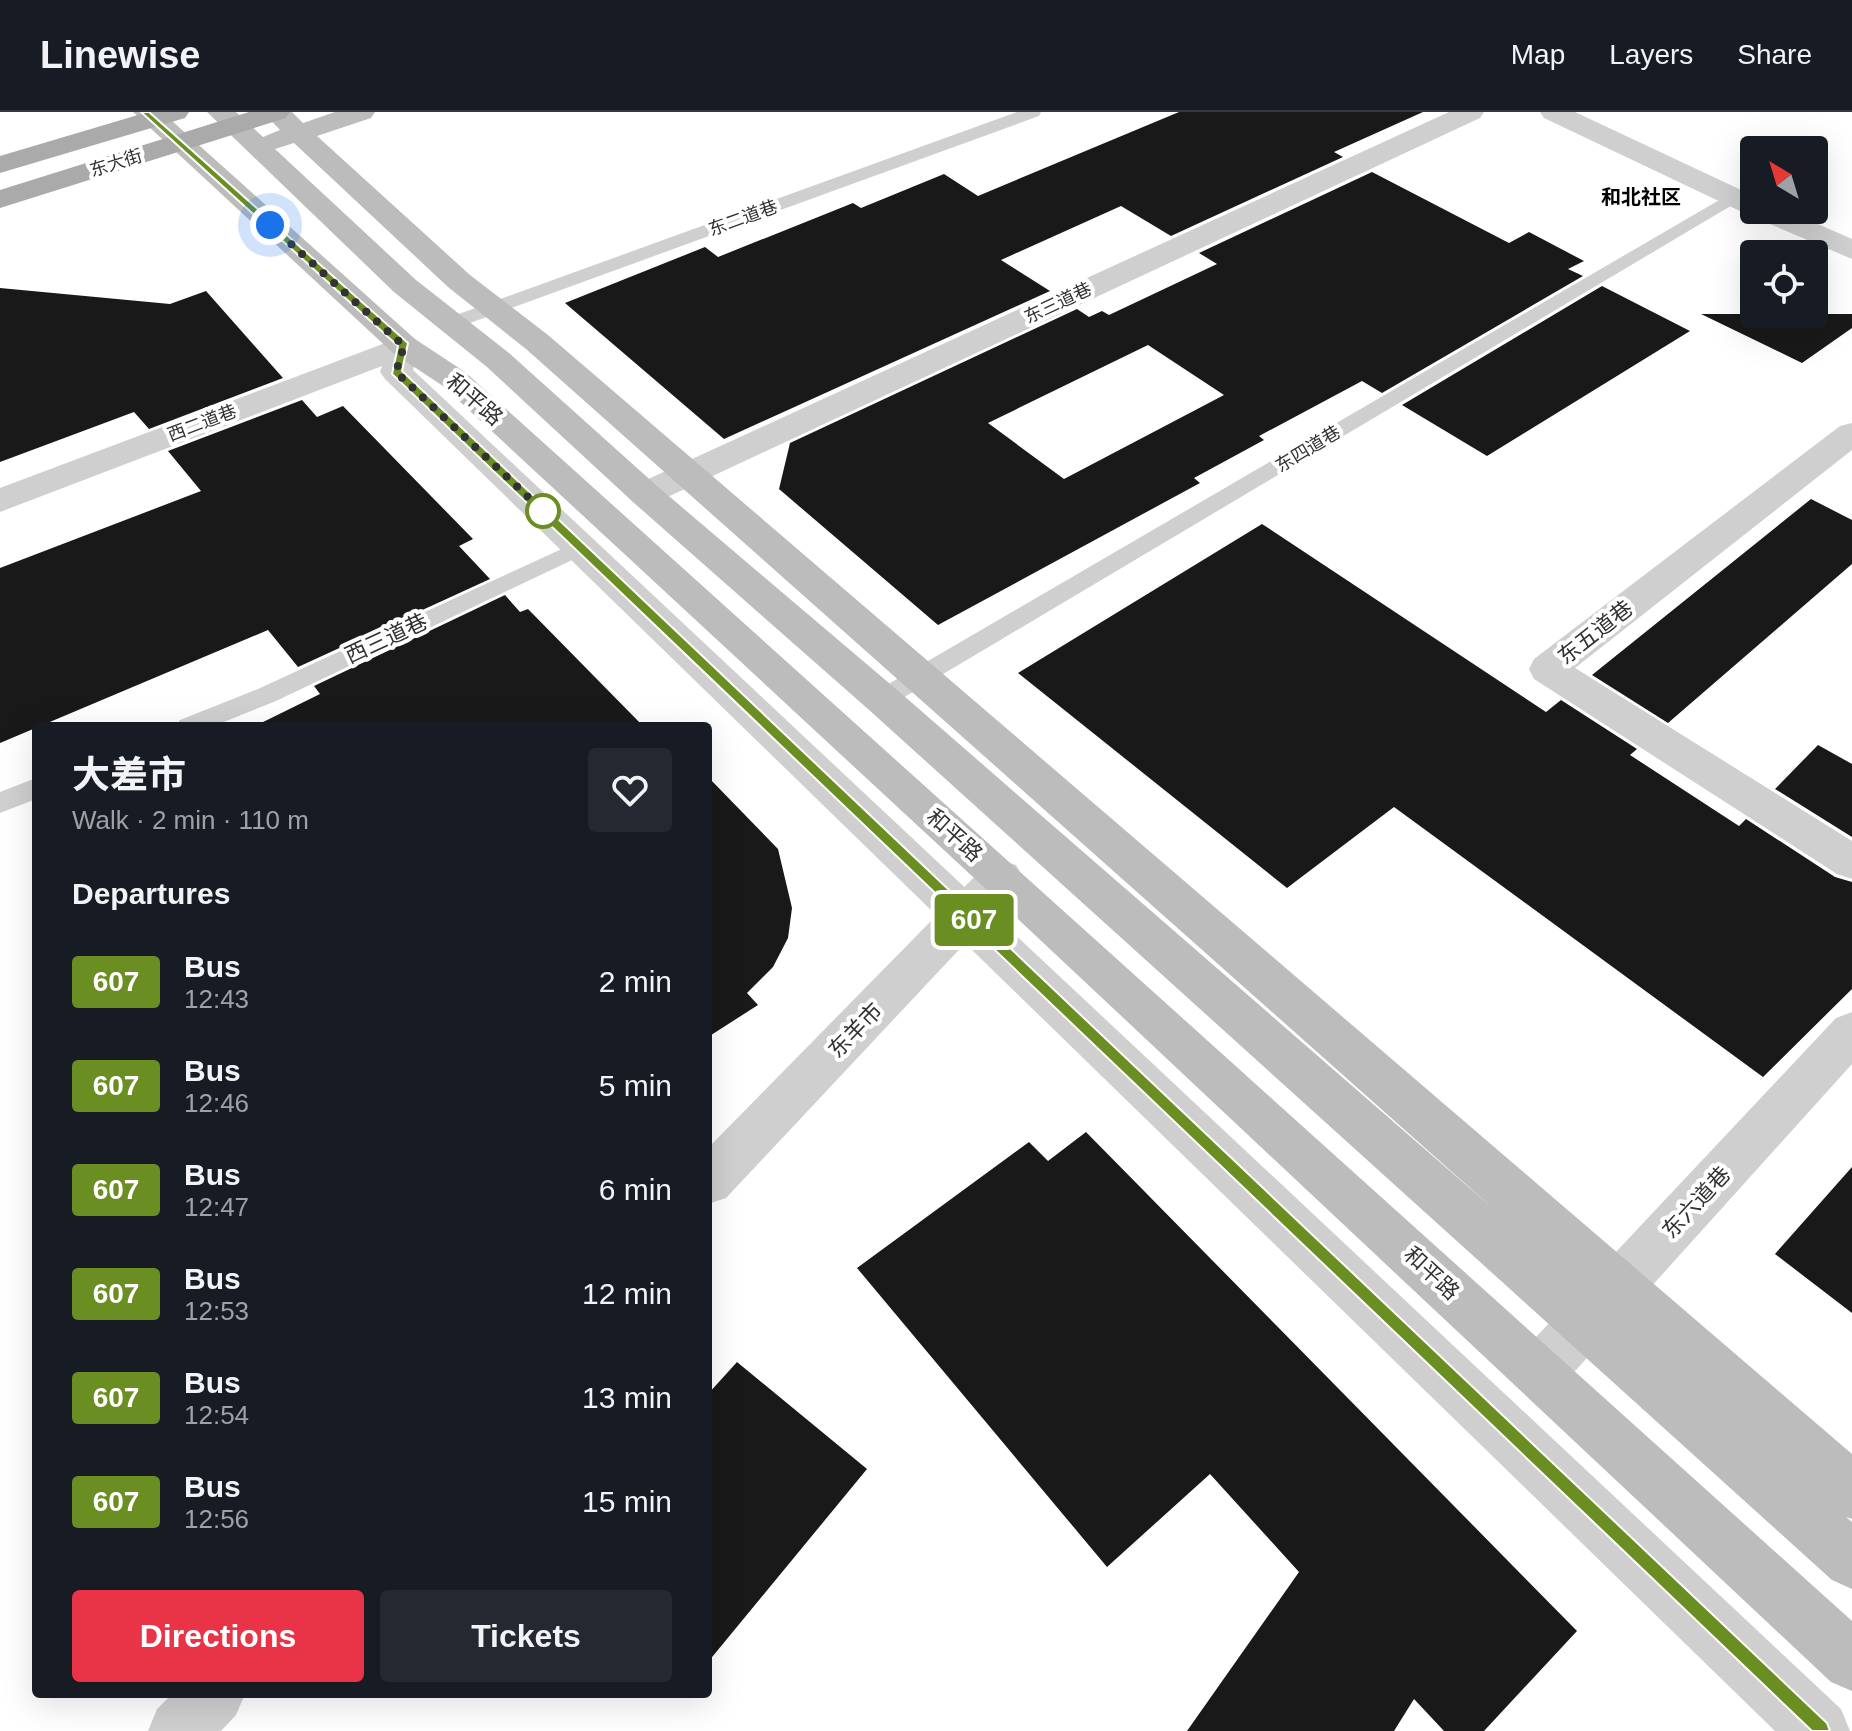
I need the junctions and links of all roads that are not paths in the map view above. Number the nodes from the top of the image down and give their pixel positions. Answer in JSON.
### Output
{"nodes":[{"id":1,"x":362,"y":112,"type":"edge"},
{"id":2,"x":1033,"y":112,"type":"edge"},
{"id":3,"x":1471,"y":112,"type":"edge"},
{"id":4,"x":1553,"y":112,"type":"edge"},
{"id":5,"x":158,"y":114,"type":"edge"},
{"id":6,"x":263,"y":122,"type":"edge"},
{"id":7,"x":181,"y":144,"type":"junction"},
{"id":8,"x":203,"y":164,"type":"junction"},
{"id":9,"x":0,"y":165,"type":"edge"},
{"id":10,"x":0,"y":199,"type":"edge"},
{"id":11,"x":1740,"y":201,"type":"edge"},
{"id":12,"x":1740,"y":204,"type":"edge"},
{"id":13,"x":1794,"y":224,"type":"edge"},
{"id":14,"x":1852,"y":250,"type":"edge"},
{"id":15,"x":494,"y":308,"type":"junction"},
{"id":16,"x":452,"y":323,"type":"junction"},
{"id":17,"x":404,"y":346,"type":"junction"},
{"id":18,"x":1852,"y":433,"type":"edge"},
{"id":19,"x":688,"y":474,"type":"junction"},
{"id":20,"x":645,"y":494,"type":"junction"},
{"id":21,"x":0,"y":501,"type":"edge"},
{"id":22,"x":581,"y":547,"type":"junction"},
{"id":23,"x":921,"y":678,"type":"junction"},
{"id":24,"x":882,"y":699,"type":"junction"},
{"id":25,"x":199,"y":722,"type":"edge"},
{"id":26,"x":32,"y":790,"type":"edge"},
{"id":27,"x":0,"y":803,"type":"edge"},
{"id":28,"x":1852,"y":862,"type":"edge"},
{"id":29,"x":1001,"y":877,"type":"junction"},
{"id":30,"x":967,"y":913,"type":"junction"},
{"id":31,"x":1852,"y":1032,"type":"edge"},
{"id":32,"x":712,"y":1178,"type":"edge"},
{"id":33,"x":1617,"y":1286,"type":"junction"},
{"id":34,"x":1584,"y":1322,"type":"junction"},
{"id":35,"x":1539,"y":1372,"type":"junction"},
{"id":36,"x":1852,"y":1491,"type":"edge"},
{"id":37,"x":1852,"y":1560,"type":"edge"},
{"id":38,"x":1852,"y":1661,"type":"edge"},
{"id":39,"x":211,"y":1698,"type":"edge"},
{"id":40,"x":179,"y":1731,"type":"edge"},
{"id":41,"x":1819,"y":1731,"type":"edge"}],
"edges":[{"from":1,"to":6,"type":"main road"},
{"from":2,"to":15,"type":"lane","name":"东二道巷"},
{"from":3,"to":19,"type":"street","name":"东三道巷"},
{"from":4,"to":11,"type":"street"},
{"from":5,"to":7,"type":"main road","name":"和平路"},
{"from":5,"to":9,"type":"main road","name":"东大街"},
{"from":6,"to":7,"type":"main road","name":"东大街"},
{"from":6,"to":8,"type":"main road"},
{"from":6,"to":15,"type":"main road"},
{"from":6,"to":16,"type":"main road","name":"和平路"},
{"from":7,"to":8,"type":"main road","name":"和平路"},
{"from":7,"to":10,"type":"main road","name":"东大街"},
{"from":8,"to":17,"type":"main road","name":"和平路"},
{"from":12,"to":23,"type":"lane","name":"东四道巷"},
{"from":13,"to":14,"type":"street"},
{"from":15,"to":16,"type":"lane","name":"东二道巷"},
{"from":15,"to":19,"type":"main road"},
{"from":16,"to":20,"type":"main road","name":"和平路"},
{"from":17,"to":21,"type":"street","name":"西二道巷"},
{"from":17,"to":22,"type":"street"},
{"from":17,"to":29,"type":"main road","name":"和平路"},
{"from":18,"to":28,"type":"street","name":"东五道巷"},
{"from":19,"to":20,"type":"street","name":"东三道巷"},
{"from":19,"to":23,"type":"main road"},
{"from":20,"to":24,"type":"main road","name":"和平路"},
{"from":22,"to":25,"type":"lane","name":"西三道巷"},
{"from":22,"to":30,"type":"street"},
{"from":23,"to":24,"type":"lane","name":"东四道巷"},
{"from":23,"to":33,"type":"main road"},
{"from":24,"to":34,"type":"main road","name":"和平路"},
{"from":26,"to":27,"type":"lane"},
{"from":29,"to":30,"type":"street","name":"东羊市"},
{"from":29,"to":35,"type":"main road","name":"和平路"},
{"from":30,"to":32,"type":"street","name":"东羊市"},
{"from":30,"to":41,"type":"street"},
{"from":31,"to":33,"type":"street","name":"东六道巷"},
{"from":33,"to":34,"type":"street","name":"东六道巷"},
{"from":33,"to":36,"type":"main road"},
{"from":34,"to":35,"type":"street","name":"东六道巷"},
{"from":34,"to":37,"type":"main road","name":"和平路"},
{"from":35,"to":38,"type":"main road","name":"和平路"},
{"from":39,"to":40,"type":"street"}]}
